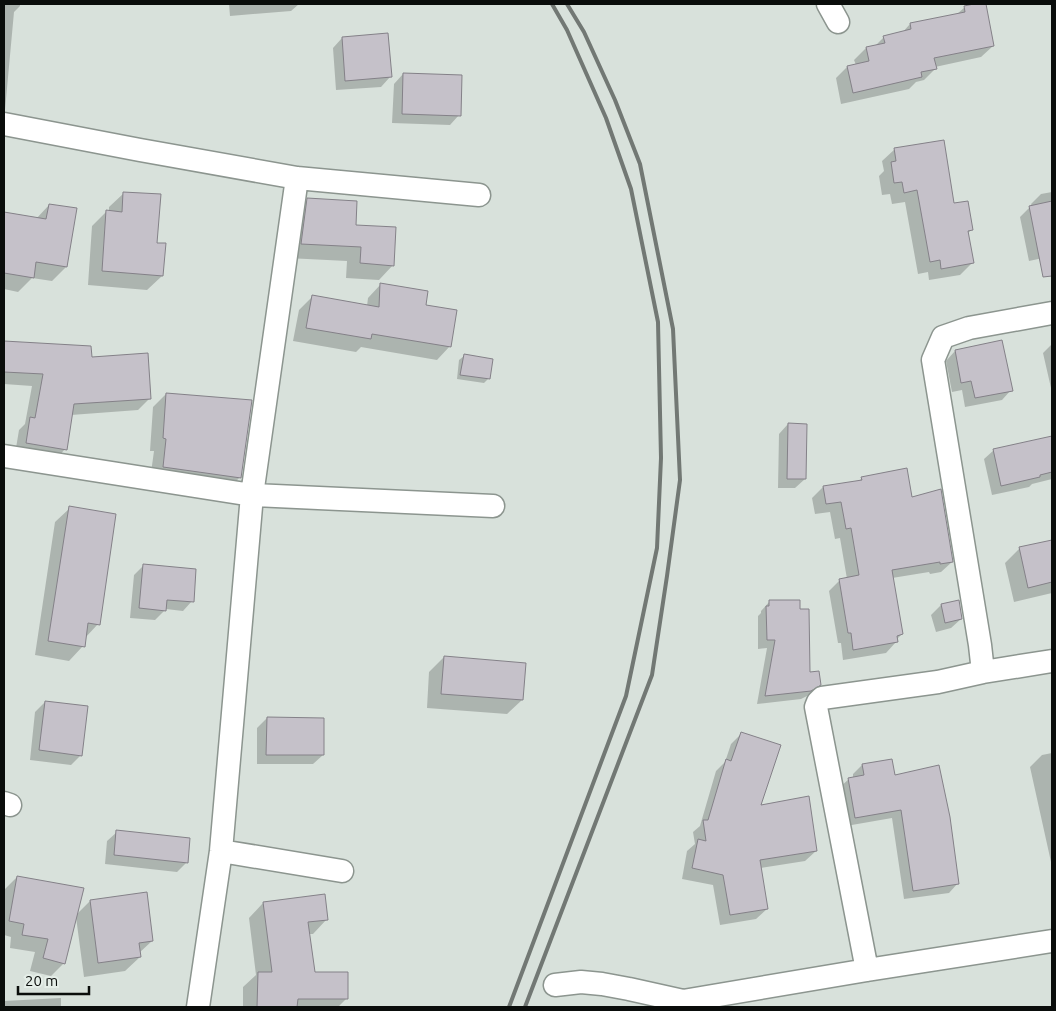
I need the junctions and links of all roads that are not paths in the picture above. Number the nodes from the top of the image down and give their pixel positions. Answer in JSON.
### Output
{"nodes":[{"id":1,"x":4,"y":124,"type":"edge"},
{"id":2,"x":297,"y":178,"type":"junction"},
{"id":3,"x":479,"y":195,"type":"dead end"},
{"id":4,"x":1052,"y":313,"type":"edge"},
{"id":5,"x":4,"y":456,"type":"edge"},
{"id":6,"x":252,"y":495,"type":"junction"},
{"id":7,"x":493,"y":506,"type":"dead end"},
{"id":8,"x":1052,"y":661,"type":"edge"},
{"id":9,"x":983,"y":672,"type":"junction"},
{"id":10,"x":221,"y":851,"type":"junction"},
{"id":11,"x":342,"y":871,"type":"dead end"},
{"id":12,"x":1052,"y":941,"type":"edge"},
{"id":13,"x":867,"y":970,"type":"junction"},
{"id":14,"x":555,"y":985,"type":"dead end"},
{"id":15,"x":680,"y":1004,"type":"edge"},
{"id":16,"x":198,"y":1007,"type":"edge"}],
"edges":[{"from":1,"to":2,"type":"street"},
{"from":2,"to":3,"type":"street"},
{"from":2,"to":6,"type":"street"},
{"from":4,"to":9,"type":"street"},
{"from":5,"to":6,"type":"street"},
{"from":6,"to":7,"type":"street"},
{"from":6,"to":10,"type":"street"},
{"from":8,"to":9,"type":"street"},
{"from":9,"to":13,"type":"street"},
{"from":10,"to":11,"type":"street"},
{"from":10,"to":16,"type":"street"},
{"from":12,"to":13,"type":"street"},
{"from":13,"to":15,"type":"street"},
{"from":14,"to":15,"type":"street"}]}
